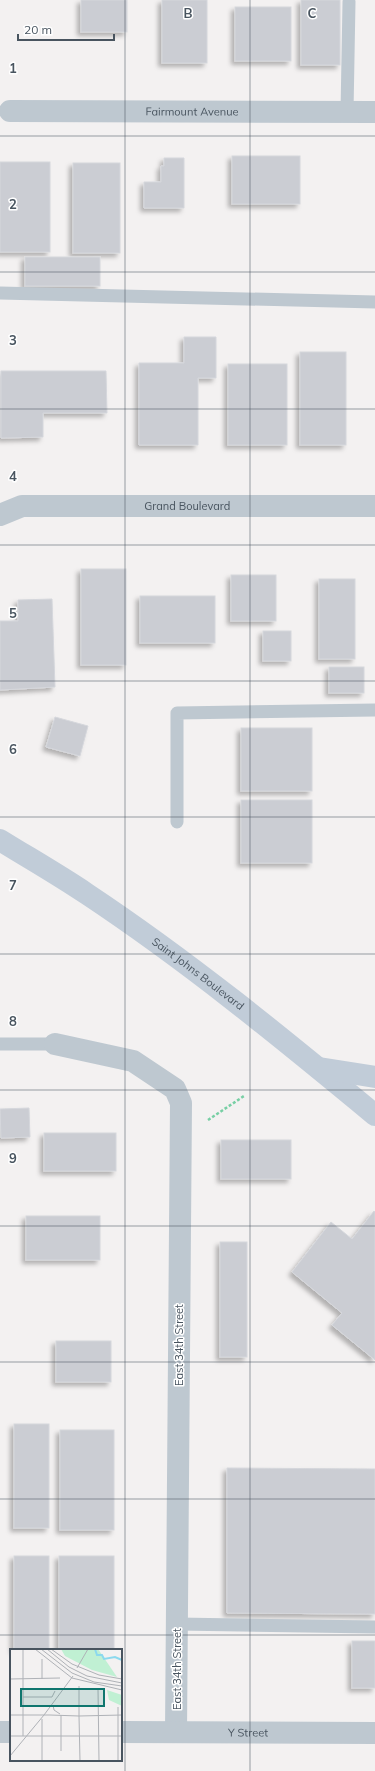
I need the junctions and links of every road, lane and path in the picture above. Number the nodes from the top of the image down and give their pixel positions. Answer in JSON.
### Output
{"nodes":[{"id":1,"x":349,"y":2,"type":"dead end"},
{"id":2,"x":10,"y":111,"type":"dead end"},
{"id":3,"x":347,"y":112,"type":"junction"},
{"id":4,"x":375,"y":112,"type":"edge"},
{"id":5,"x":0,"y":294,"type":"edge"},
{"id":6,"x":375,"y":302,"type":"edge"},
{"id":7,"x":375,"y":506,"type":"edge"},
{"id":8,"x":0,"y":515,"type":"edge"},
{"id":9,"x":375,"y":710,"type":"edge"},
{"id":10,"x":177,"y":822,"type":"dead end"},
{"id":11,"x":5,"y":843,"type":"edge"},
{"id":12,"x":0,"y":1044,"type":"edge"},
{"id":13,"x":55,"y":1044,"type":"joint"},
{"id":14,"x":319,"y":1068,"type":"junction"},
{"id":15,"x":375,"y":1077,"type":"edge"},
{"id":16,"x":244,"y":1096,"type":"dead end"},
{"id":17,"x":375,"y":1115,"type":"edge"},
{"id":18,"x":180,"y":1139,"type":"junction"},
{"id":19,"x":177,"y":1624,"type":"junction"},
{"id":20,"x":375,"y":1627,"type":"edge"},
{"id":21,"x":122,"y":1732,"type":"edge"},
{"id":22,"x":176,"y":1732,"type":"junction"},
{"id":23,"x":375,"y":1733,"type":"edge"}],
"edges":[{"from":1,"to":3,"type":"lane"},
{"from":2,"to":3,"type":"street","name":"Fairmount Avenue"},
{"from":3,"to":4,"type":"street","name":"Fairmount Avenue"},
{"from":5,"to":6,"type":"lane"},
{"from":7,"to":8,"type":"street","name":"Grand Boulevard"},
{"from":9,"to":10,"type":"lane"},
{"from":11,"to":14,"type":"main road","name":"Saint Johns Boulevard"},
{"from":12,"to":13,"type":"lane"},
{"from":13,"to":18,"type":"street","name":"East 34th Street"},
{"from":14,"to":15,"type":"main road"},
{"from":14,"to":17,"type":"main road","name":"Saint Johns Boulevard"},
{"from":16,"to":18,"type":"path"},
{"from":18,"to":19,"type":"street","name":"East 34th Street"},
{"from":19,"to":20,"type":"lane"},
{"from":19,"to":22,"type":"street","name":"East 34th Street"},
{"from":21,"to":22,"type":"street","name":"Y Street"},
{"from":22,"to":23,"type":"street","name":"Y Street"}]}
